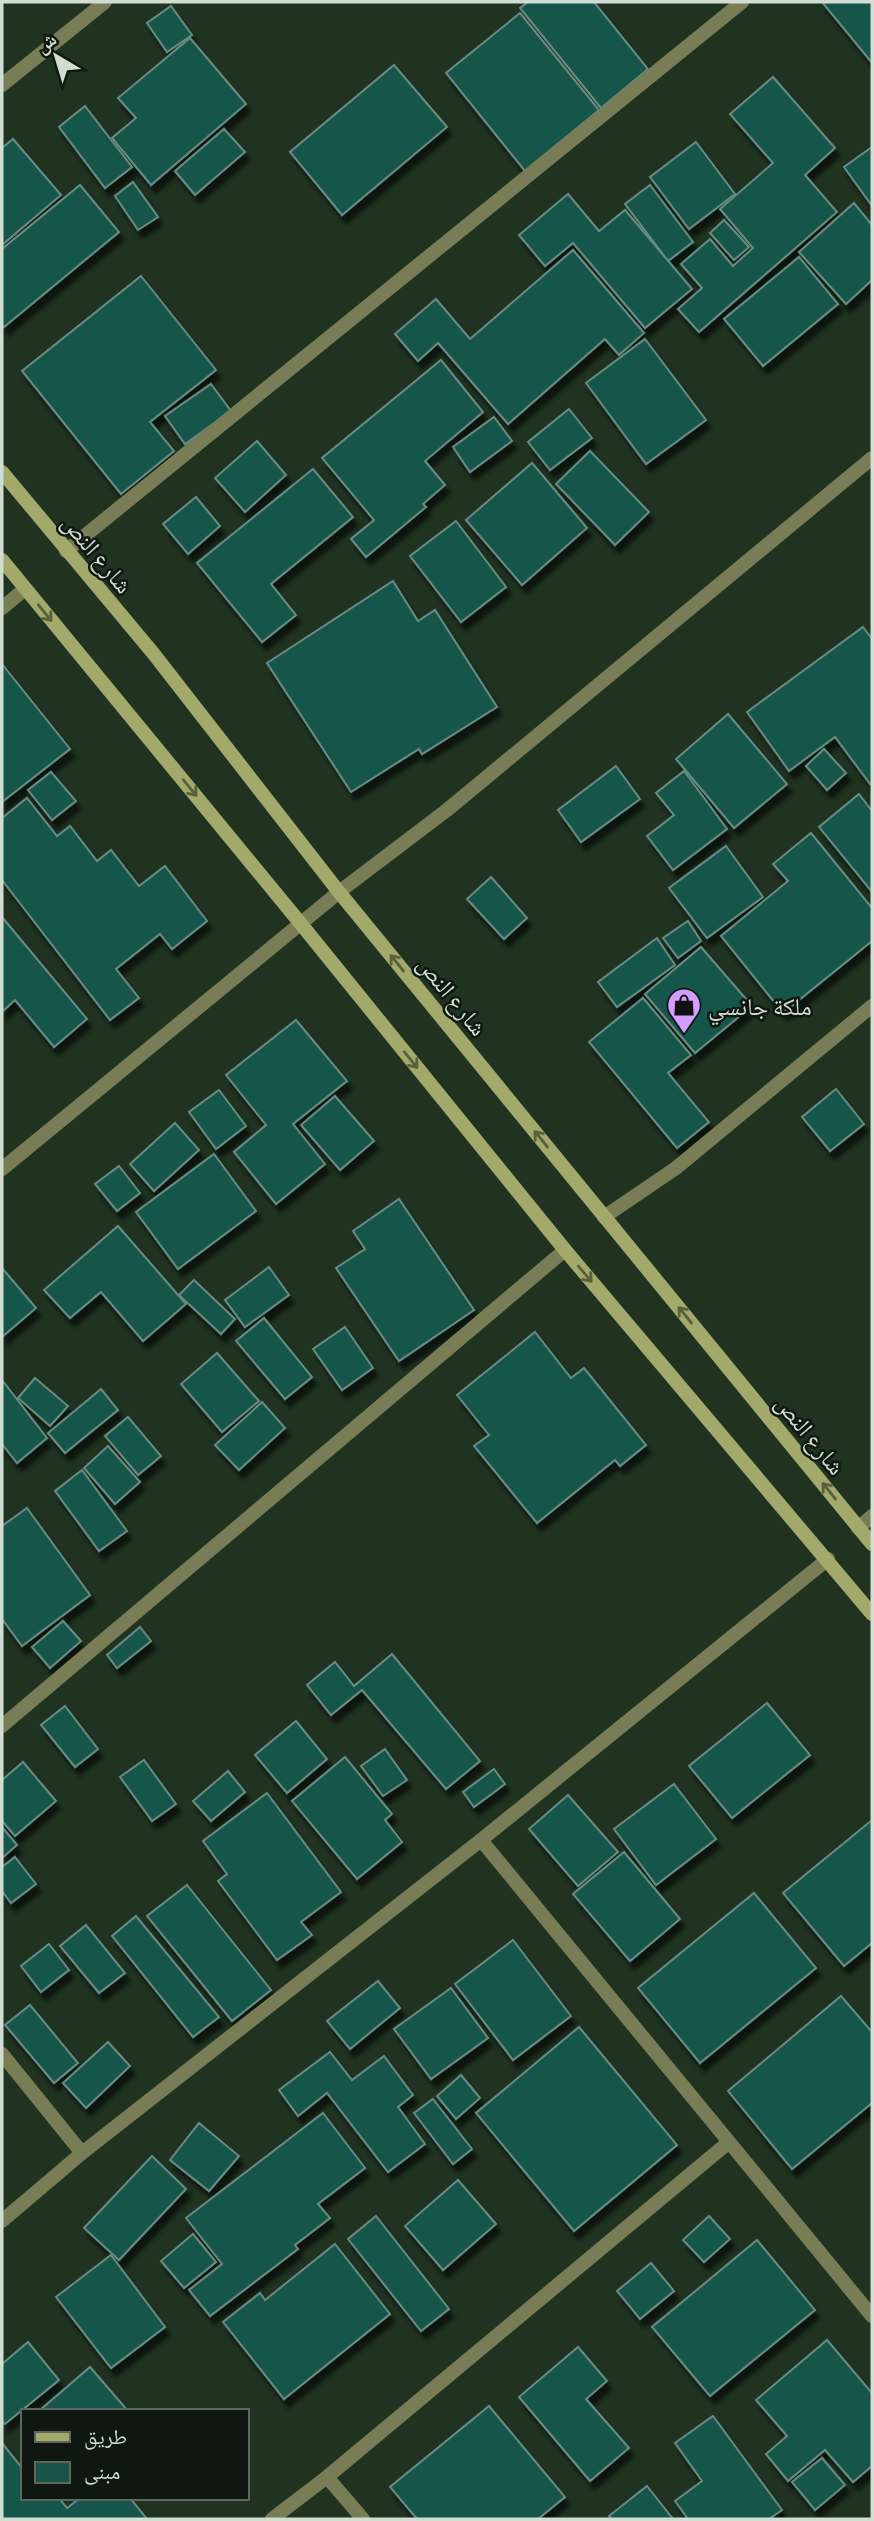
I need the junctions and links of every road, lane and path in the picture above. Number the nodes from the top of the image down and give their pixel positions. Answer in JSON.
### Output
{"nodes":[{"id":1,"x":105,"y":2,"type":"edge"},
{"id":2,"x":742,"y":2,"type":"edge"},
{"id":3,"x":2,"y":85,"type":"edge"},
{"id":4,"x":872,"y":458,"type":"edge"},
{"id":5,"x":2,"y":472,"type":"edge"},
{"id":6,"x":66,"y":551,"type":"junction"},
{"id":7,"x":2,"y":560,"type":"edge"},
{"id":8,"x":25,"y":589,"type":"junction"},
{"id":9,"x":2,"y":608,"type":"edge"},
{"id":10,"x":339,"y":892,"type":"junction"},
{"id":11,"x":301,"y":924,"type":"junction"},
{"id":12,"x":872,"y":1006,"type":"edge"},
{"id":13,"x":2,"y":1169,"type":"edge"},
{"id":14,"x":604,"y":1217,"type":"junction"},
{"id":15,"x":565,"y":1250,"type":"junction"},
{"id":16,"x":872,"y":1516,"type":"edge"},
{"id":17,"x":858,"y":1528,"type":"junction"},
{"id":18,"x":872,"y":1544,"type":"edge"},
{"id":19,"x":828,"y":1559,"type":"junction"},
{"id":20,"x":872,"y":1614,"type":"edge"},
{"id":21,"x":2,"y":1726,"type":"edge"},
{"id":22,"x":481,"y":1840,"type":"junction"},
{"id":23,"x":2,"y":2054,"type":"edge"},
{"id":24,"x":729,"y":2142,"type":"junction"},
{"id":25,"x":82,"y":2153,"type":"junction"},
{"id":26,"x":2,"y":2221,"type":"edge"},
{"id":27,"x":872,"y":2316,"type":"edge"},
{"id":28,"x":327,"y":2477,"type":"junction"},
{"id":29,"x":272,"y":2519,"type":"edge"},
{"id":30,"x":362,"y":2519,"type":"edge"}],
"edges":[{"from":1,"to":3,"type":"street"},
{"from":2,"to":6,"type":"street"},
{"from":4,"to":10,"type":"street"},
{"from":5,"to":6,"type":"main road","name":"شارع النص"},
{"from":6,"to":10,"type":"main road","name":"شارع النص"},
{"from":7,"to":8,"type":"main road"},
{"from":8,"to":9,"type":"street"},
{"from":8,"to":11,"type":"main road","one_way":true},
{"from":10,"to":11,"type":"street"},
{"from":14,"to":10,"type":"main road","name":"شارع النص","one_way":true},
{"from":11,"to":13,"type":"street"},
{"from":11,"to":15,"type":"main road","one_way":true},
{"from":12,"to":14,"type":"street"},
{"from":17,"to":14,"type":"main road","name":"شارع النص","one_way":true},
{"from":15,"to":19,"type":"main road","one_way":true},
{"from":15,"to":21,"type":"street"},
{"from":16,"to":17,"type":"street"},
{"from":17,"to":18,"type":"main road","name":"شارع النص"},
{"from":19,"to":20,"type":"main road"},
{"from":19,"to":22,"type":"street"},
{"from":22,"to":24,"type":"street"},
{"from":22,"to":25,"type":"street"},
{"from":23,"to":25,"type":"street"},
{"from":24,"to":27,"type":"street"},
{"from":24,"to":28,"type":"street"},
{"from":25,"to":26,"type":"street"},
{"from":28,"to":29,"type":"street"},
{"from":28,"to":30,"type":"street"}]}
